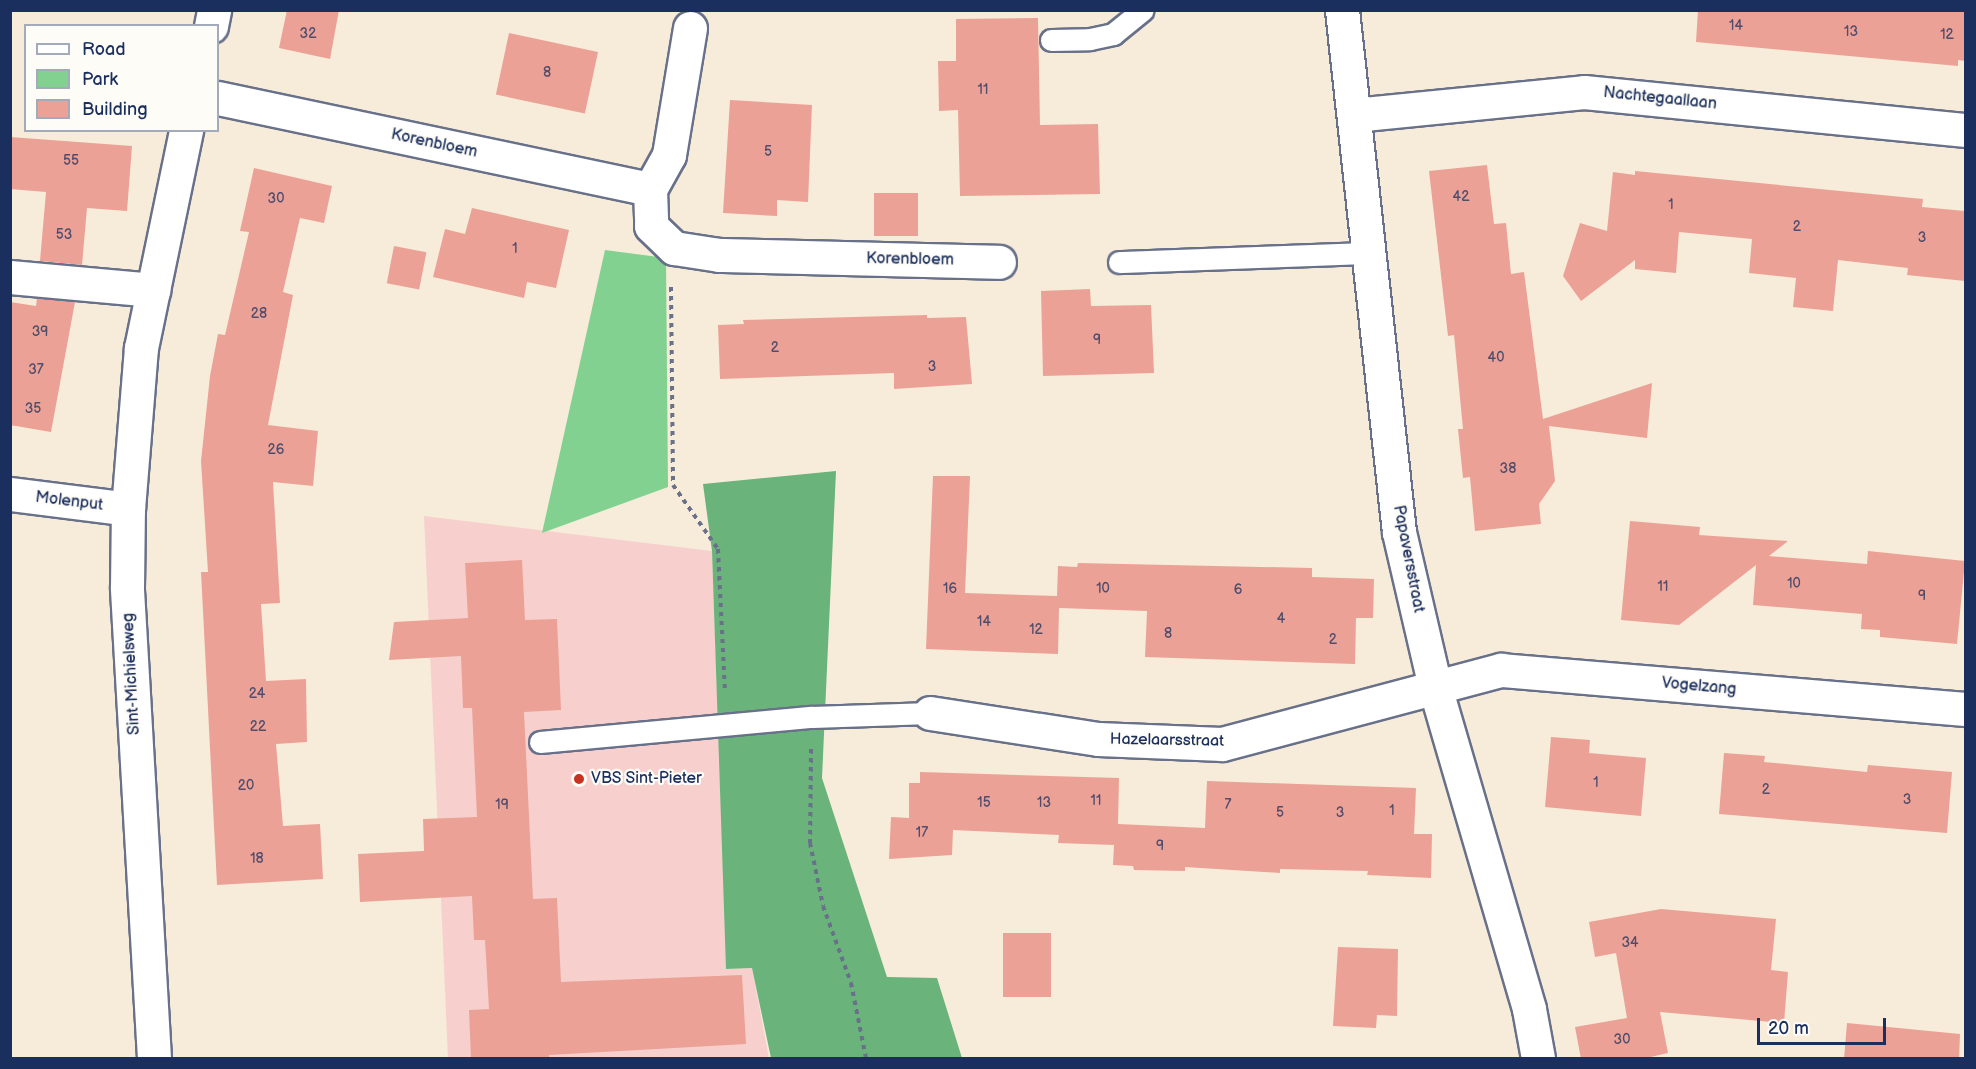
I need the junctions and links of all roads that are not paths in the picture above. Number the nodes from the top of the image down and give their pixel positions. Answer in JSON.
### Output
{"nodes":[{"id":1,"x":1143,"y":10,"type":"edge"},
{"id":2,"x":1342,"y":10,"type":"edge"},
{"id":3,"x":690,"y":28,"type":"dead end"},
{"id":4,"x":1051,"y":40,"type":"dead end"},
{"id":5,"x":219,"y":98,"type":"edge"},
{"id":6,"x":1354,"y":115,"type":"junction"},
{"id":7,"x":1965,"y":130,"type":"edge"},
{"id":8,"x":186,"y":132,"type":"edge"},
{"id":9,"x":650,"y":189,"type":"junction"},
{"id":10,"x":1369,"y":254,"type":"junction"},
{"id":11,"x":999,"y":262,"type":"dead end"},
{"id":12,"x":1119,"y":262,"type":"dead end"},
{"id":13,"x":10,"y":277,"type":"edge"},
{"id":14,"x":153,"y":290,"type":"junction"},
{"id":15,"x":10,"y":494,"type":"edge"},
{"id":16,"x":128,"y":509,"type":"junction"},
{"id":17,"x":1435,"y":687,"type":"junction"},
{"id":18,"x":1965,"y":709,"type":"edge"},
{"id":19,"x":930,"y":712,"type":"joint"},
{"id":20,"x":540,"y":742,"type":"dead end"},
{"id":21,"x":154,"y":1059,"type":"edge"},
{"id":22,"x":1538,"y":1059,"type":"edge"}],
"edges":[{"from":1,"to":4,"type":"lane"},
{"from":2,"to":6,"type":"street","name":"Papaversstraat"},
{"from":3,"to":9,"type":"street"},
{"from":5,"to":9,"type":"street","name":"Korenbloem"},
{"from":6,"to":7,"type":"street","name":"Nachtegaallaan"},
{"from":6,"to":10,"type":"street","name":"Papaversstraat"},
{"from":8,"to":14,"type":"street","name":"Sint-Michielsweg"},
{"from":9,"to":11,"type":"street","name":"Korenbloem"},
{"from":10,"to":12,"type":"lane"},
{"from":10,"to":17,"type":"street","name":"Papaversstraat"},
{"from":13,"to":14,"type":"street"},
{"from":14,"to":16,"type":"street","name":"Sint-Michielsweg"},
{"from":15,"to":16,"type":"street","name":"Molenput"},
{"from":16,"to":21,"type":"street","name":"Sint-Michielsweg"},
{"from":17,"to":18,"type":"street","name":"Vogelzang"},
{"from":17,"to":19,"type":"street","name":"Hazelaarsstraat"},
{"from":17,"to":22,"type":"street","name":"Papaversstraat"},
{"from":19,"to":20,"type":"lane"}]}
